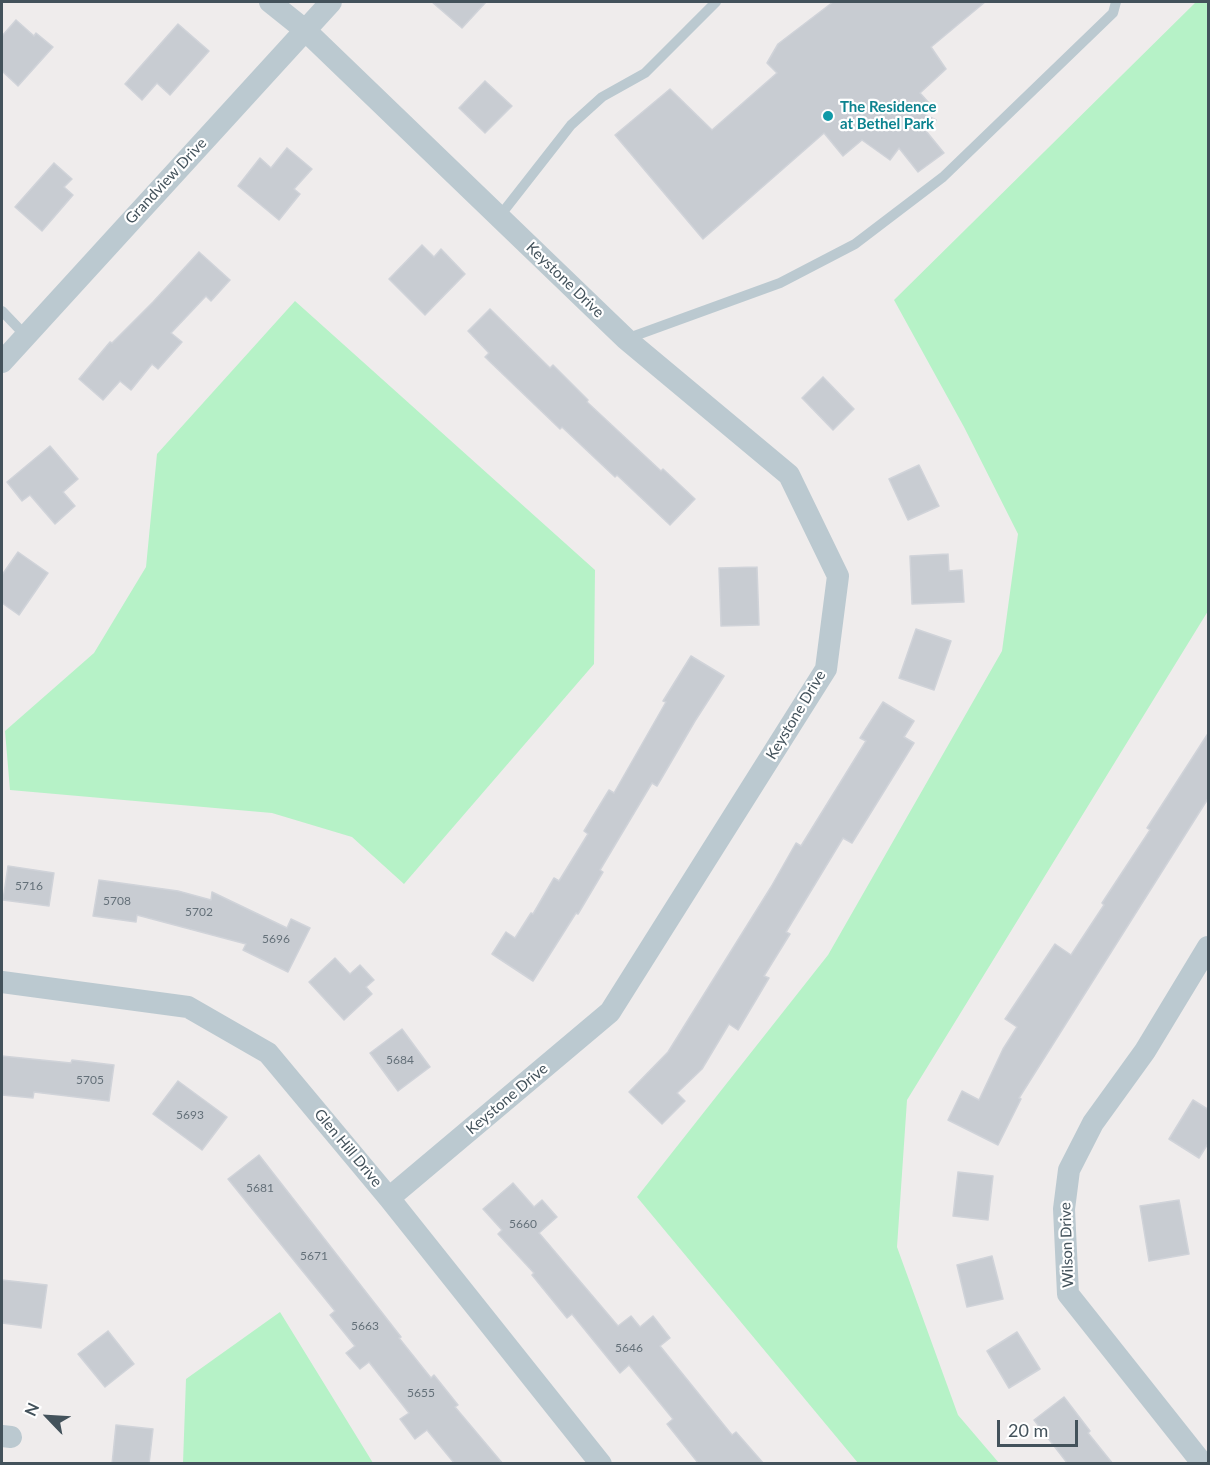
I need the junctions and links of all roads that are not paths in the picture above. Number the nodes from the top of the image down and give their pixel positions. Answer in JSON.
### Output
{"nodes":[{"id":1,"x":270,"y":2,"type":"edge"},
{"id":2,"x":331,"y":2,"type":"edge"},
{"id":3,"x":716,"y":2,"type":"edge"},
{"id":4,"x":1116,"y":2,"type":"edge"},
{"id":5,"x":305,"y":30,"type":"junction"},
{"id":6,"x":499,"y":217,"type":"junction"},
{"id":7,"x":2,"y":311,"type":"edge"},
{"id":8,"x":25,"y":335,"type":"junction"},
{"id":9,"x":626,"y":339,"type":"junction"},
{"id":10,"x":2,"y":362,"type":"edge"},
{"id":11,"x":1209,"y":947,"type":"edge"},
{"id":12,"x":2,"y":982,"type":"edge"},
{"id":13,"x":389,"y":1198,"type":"junction"},
{"id":14,"x":601,"y":1464,"type":"edge"},
{"id":15,"x":1203,"y":1464,"type":"edge"}],
"edges":[{"from":1,"to":5,"type":"street","name":"Keystone Drive"},
{"from":2,"to":5,"type":"street","name":"Grandview Drive"},
{"from":3,"to":6,"type":"lane"},
{"from":4,"to":9,"type":"lane"},
{"from":5,"to":6,"type":"street","name":"Keystone Drive"},
{"from":5,"to":8,"type":"street","name":"Grandview Drive"},
{"from":6,"to":9,"type":"street","name":"Keystone Drive"},
{"from":7,"to":8,"type":"lane"},
{"from":8,"to":10,"type":"street","name":"Grandview Drive"},
{"from":9,"to":13,"type":"street","name":"Keystone Drive"},
{"from":11,"to":15,"type":"street","name":"Wilson Drive"},
{"from":12,"to":13,"type":"street","name":"Glen Hill Drive"},
{"from":13,"to":14,"type":"street","name":"Glen Hill Drive"}]}
